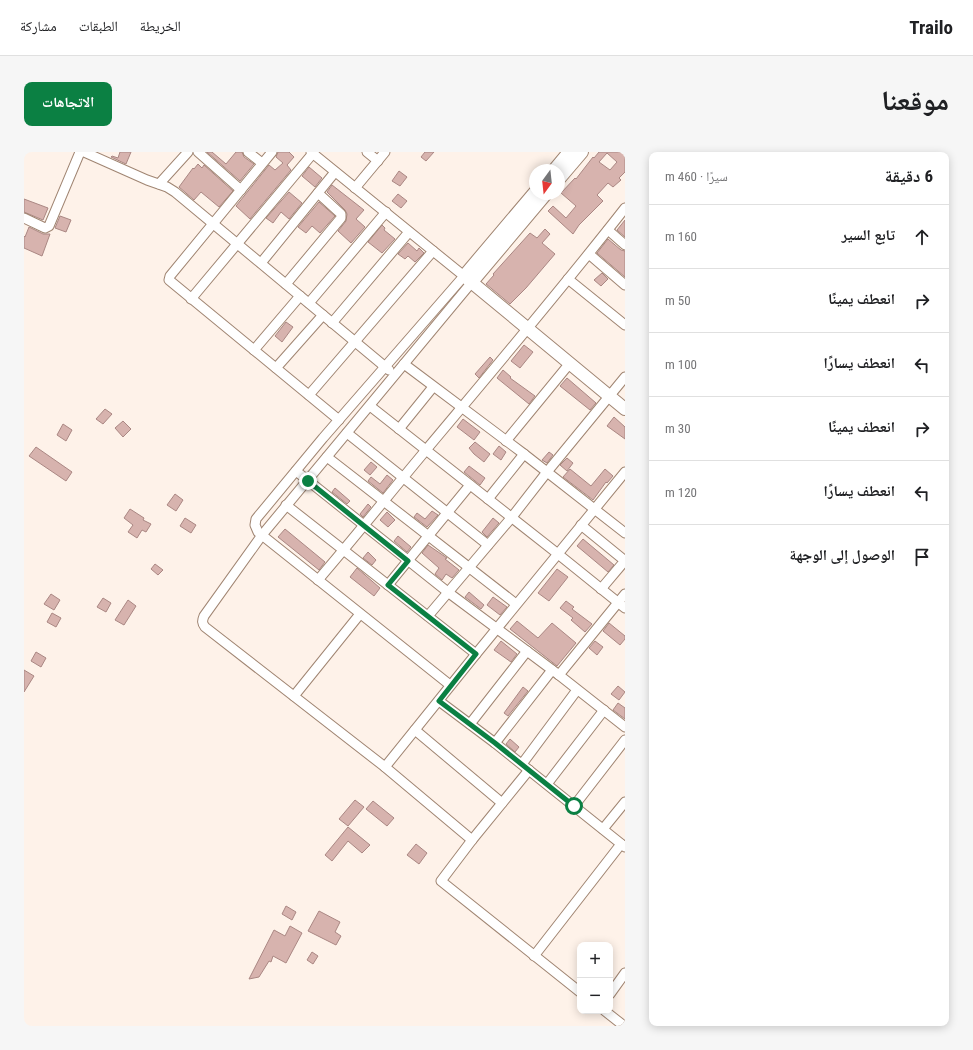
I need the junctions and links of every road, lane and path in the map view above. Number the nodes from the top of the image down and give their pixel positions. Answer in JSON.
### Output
{"nodes":[{"id":1,"x":80,"y":152,"type":"edge"},
{"id":2,"x":84,"y":152,"type":"edge"},
{"id":3,"x":188,"y":152,"type":"edge"},
{"id":4,"x":198,"y":152,"type":"edge"},
{"id":5,"x":248,"y":152,"type":"edge"},
{"id":6,"x":272,"y":152,"type":"edge"},
{"id":7,"x":367,"y":152,"type":"edge"},
{"id":8,"x":385,"y":152,"type":"edge"},
{"id":9,"x":569,"y":152,"type":"edge"},
{"id":10,"x":582,"y":152,"type":"edge"},
{"id":11,"x":313,"y":153,"type":"edge"},
{"id":12,"x":378,"y":162,"type":"junction"},
{"id":13,"x":262,"y":164,"type":"junction"},
{"id":14,"x":559,"y":164,"type":"edge"},
{"id":15,"x":335,"y":172,"type":"junction"},
{"id":16,"x":565,"y":172,"type":"edge"},
{"id":17,"x":159,"y":184,"type":"junction"},
{"id":18,"x":356,"y":188,"type":"junction"},
{"id":19,"x":241,"y":190,"type":"junction"},
{"id":20,"x":318,"y":193,"type":"junction"},
{"id":21,"x":529,"y":200,"type":"edge"},
{"id":22,"x":540,"y":200,"type":"edge"},
{"id":23,"x":625,"y":208,"type":"edge"},
{"id":24,"x":386,"y":212,"type":"junction"},
{"id":25,"x":24,"y":218,"type":"edge"},
{"id":26,"x":214,"y":224,"type":"junction"},
{"id":27,"x":608,"y":230,"type":"junction"},
{"id":28,"x":409,"y":232,"type":"junction"},
{"id":29,"x":238,"y":244,"type":"junction"},
{"id":30,"x":625,"y":245,"type":"edge"},
{"id":31,"x":433,"y":250,"type":"junction"},
{"id":32,"x":589,"y":254,"type":"junction"},
{"id":33,"x":261,"y":264,"type":"junction"},
{"id":34,"x":468,"y":279,"type":"junction"},
{"id":35,"x":568,"y":279,"type":"junction"},
{"id":36,"x":286,"y":284,"type":"junction"},
{"id":37,"x":625,"y":285,"type":"edge"},
{"id":38,"x":300,"y":296,"type":"junction"},
{"id":39,"x":191,"y":299,"type":"junction"},
{"id":40,"x":309,"y":303,"type":"junction"},
{"id":41,"x":323,"y":315,"type":"junction"},
{"id":42,"x":332,"y":323,"type":"junction"},
{"id":43,"x":625,"y":325,"type":"edge"},
{"id":44,"x":528,"y":329,"type":"junction"},
{"id":45,"x":356,"y":342,"type":"junction"},
{"id":46,"x":254,"y":350,"type":"junction"},
{"id":47,"x":570,"y":363,"type":"junction"},
{"id":48,"x":404,"y":364,"type":"junction"},
{"id":49,"x":384,"y":367,"type":"junction"},
{"id":50,"x":276,"y":368,"type":"junction"},
{"id":51,"x":395,"y":375,"type":"junction"},
{"id":52,"x":625,"y":378,"type":"edge"},
{"id":53,"x":434,"y":387,"type":"junction"},
{"id":54,"x":309,"y":395,"type":"junction"},
{"id":55,"x":609,"y":396,"type":"junction"},
{"id":56,"x":370,"y":406,"type":"junction"},
{"id":57,"x":462,"y":408,"type":"junction"},
{"id":58,"x":625,"y":409,"type":"edge"},
{"id":59,"x":340,"y":420,"type":"junction"},
{"id":60,"x":399,"y":429,"type":"junction"},
{"id":61,"x":347,"y":433,"type":"junction"},
{"id":62,"x":506,"y":441,"type":"junction"},
{"id":63,"x":426,"y":450,"type":"junction"},
{"id":64,"x":524,"y":454,"type":"junction"},
{"id":65,"x":327,"y":457,"type":"junction"},
{"id":66,"x":296,"y":471,"type":"junction"},
{"id":67,"x":547,"y":472,"type":"junction"},
{"id":68,"x":625,"y":472,"type":"edge"},
{"id":69,"x":403,"y":478,"type":"junction"},
{"id":70,"x":308,"y":481,"type":"junction"},
{"id":71,"x":470,"y":485,"type":"junction"},
{"id":72,"x":488,"y":499,"type":"junction"},
{"id":73,"x":384,"y":501,"type":"junction"},
{"id":74,"x":286,"y":505,"type":"junction"},
{"id":75,"x":594,"y":509,"type":"junction"},
{"id":76,"x":447,"y":513,"type":"junction"},
{"id":77,"x":512,"y":517,"type":"junction"},
{"id":78,"x":581,"y":525,"type":"junction"},
{"id":79,"x":364,"y":527,"type":"junction"},
{"id":80,"x":625,"y":533,"type":"edge"},
{"id":81,"x":262,"y":535,"type":"junction"},
{"id":82,"x":428,"y":536,"type":"junction"},
{"id":83,"x":488,"y":545,"type":"junction"},
{"id":84,"x":344,"y":550,"type":"junction"},
{"id":85,"x":558,"y":554,"type":"junction"},
{"id":86,"x":408,"y":561,"type":"junction"},
{"id":87,"x":469,"y":568,"type":"junction"},
{"id":88,"x":318,"y":580,"type":"junction"},
{"id":89,"x":388,"y":585,"type":"junction"},
{"id":90,"x":601,"y":589,"type":"junction"},
{"id":91,"x":449,"y":593,"type":"junction"},
{"id":92,"x":625,"y":594,"type":"edge"},
{"id":93,"x":516,"y":604,"type":"junction"},
{"id":94,"x":621,"y":605,"type":"edge"},
{"id":95,"x":360,"y":614,"type":"junction"},
{"id":96,"x":428,"y":616,"type":"junction"},
{"id":97,"x":497,"y":628,"type":"junction"},
{"id":98,"x":527,"y":651,"type":"junction"},
{"id":99,"x":476,"y":654,"type":"junction"},
{"id":100,"x":556,"y":672,"type":"junction"},
{"id":101,"x":450,"y":685,"type":"junction"},
{"id":102,"x":578,"y":690,"type":"junction"},
{"id":103,"x":294,"y":696,"type":"junction"},
{"id":104,"x":439,"y":701,"type":"junction"},
{"id":105,"x":604,"y":710,"type":"junction"},
{"id":106,"x":470,"y":724,"type":"junction"},
{"id":107,"x":625,"y":727,"type":"edge"},
{"id":108,"x":415,"y":730,"type":"junction"},
{"id":109,"x":625,"y":740,"type":"edge"},
{"id":110,"x":495,"y":743,"type":"junction"},
{"id":111,"x":522,"y":764,"type":"junction"},
{"id":112,"x":385,"y":767,"type":"junction"},
{"id":113,"x":529,"y":770,"type":"junction"},
{"id":114,"x":547,"y":784,"type":"junction"},
{"id":115,"x":625,"y":802,"type":"edge"},
{"id":116,"x":502,"y":803,"type":"junction"},
{"id":117,"x":574,"y":806,"type":"junction"},
{"id":118,"x":603,"y":829,"type":"junction"},
{"id":119,"x":472,"y":840,"type":"junction"},
{"id":120,"x":623,"y":846,"type":"edge"},
{"id":121,"x":534,"y":956,"type":"junction"},
{"id":122,"x":625,"y":973,"type":"edge"},
{"id":123,"x":577,"y":990,"type":"edge"},
{"id":124,"x":613,"y":990,"type":"edge"},
{"id":125,"x":609,"y":1014,"type":"edge"},
{"id":126,"x":624,"y":1026,"type":"edge"}],
"edges":[{"from":1,"to":25,"type":"street"},
{"from":2,"to":17,"type":"street"},
{"from":3,"to":17,"type":"street"},
{"from":4,"to":19,"type":"street"},
{"from":5,"to":13,"type":"street"},
{"from":6,"to":13,"type":"street"},
{"from":7,"to":12,"type":"street"},
{"from":8,"to":12,"type":"street"},
{"from":9,"to":14,"type":"street"},
{"from":10,"to":16,"type":"street"},
{"from":11,"to":15,"type":"street"},
{"from":11,"to":29,"type":"street"},
{"from":12,"to":18,"type":"street"},
{"from":13,"to":19,"type":"street"},
{"from":15,"to":18,"type":"street"},
{"from":15,"to":20,"type":"street"},
{"from":17,"to":26,"type":"street"},
{"from":18,"to":24,"type":"street"},
{"from":19,"to":26,"type":"street"},
{"from":20,"to":33,"type":"street"},
{"from":20,"to":36,"type":"street"},
{"from":21,"to":34,"type":"street"},
{"from":22,"to":34,"type":"street"},
{"from":23,"to":27,"type":"street"},
{"from":24,"to":28,"type":"street"},
{"from":24,"to":40,"type":"street"},
{"from":26,"to":29,"type":"street"},
{"from":26,"to":39,"type":"street"},
{"from":27,"to":30,"type":"street"},
{"from":27,"to":32,"type":"street"},
{"from":28,"to":31,"type":"street"},
{"from":28,"to":42,"type":"street"},
{"from":29,"to":33,"type":"street"},
{"from":29,"to":39,"type":"street"},
{"from":31,"to":34,"type":"street"},
{"from":31,"to":45,"type":"street"},
{"from":32,"to":35,"type":"street"},
{"from":32,"to":37,"type":"street"},
{"from":33,"to":36,"type":"street"},
{"from":34,"to":44,"type":"street"},
{"from":34,"to":48,"type":"street"},
{"from":34,"to":49,"type":"street"},
{"from":35,"to":43,"type":"street"},
{"from":35,"to":44,"type":"street"},
{"from":36,"to":38,"type":"street"},
{"from":38,"to":40,"type":"street"},
{"from":38,"to":46,"type":"street"},
{"from":39,"to":46,"type":"street"},
{"from":40,"to":41,"type":"street"},
{"from":41,"to":42,"type":"street"},
{"from":41,"to":50,"type":"street"},
{"from":42,"to":45,"type":"street"},
{"from":44,"to":47,"type":"street"},
{"from":44,"to":57,"type":"street"},
{"from":45,"to":49,"type":"street"},
{"from":45,"to":54,"type":"street"},
{"from":46,"to":50,"type":"street"},
{"from":47,"to":55,"type":"street"},
{"from":47,"to":62,"type":"street"},
{"from":48,"to":51,"type":"street"},
{"from":48,"to":53,"type":"street"},
{"from":49,"to":51,"type":"street"},
{"from":49,"to":59,"type":"street"},
{"from":50,"to":54,"type":"street"},
{"from":51,"to":56,"type":"street"},
{"from":52,"to":55,"type":"street"},
{"from":53,"to":57,"type":"street"},
{"from":53,"to":60,"type":"street"},
{"from":54,"to":59,"type":"street"},
{"from":55,"to":58,"type":"street"},
{"from":55,"to":67,"type":"street"},
{"from":56,"to":60,"type":"street"},
{"from":56,"to":61,"type":"street"},
{"from":57,"to":62,"type":"street"},
{"from":57,"to":63,"type":"street"},
{"from":59,"to":66,"type":"street"},
{"from":60,"to":63,"type":"street"},
{"from":61,"to":65,"type":"street"},
{"from":61,"to":69,"type":"street"},
{"from":62,"to":64,"type":"street"},
{"from":63,"to":69,"type":"street"},
{"from":63,"to":71,"type":"street"},
{"from":64,"to":67,"type":"street"},
{"from":64,"to":72,"type":"street"},
{"from":65,"to":70,"type":"street"},
{"from":65,"to":73,"type":"street"},
{"from":66,"to":70,"type":"street"},
{"from":66,"to":81,"type":"street"},
{"from":67,"to":75,"type":"street"},
{"from":67,"to":77,"type":"street"},
{"from":68,"to":75,"type":"street"},
{"from":69,"to":73,"type":"street"},
{"from":69,"to":76,"type":"street"},
{"from":70,"to":74,"type":"street"},
{"from":70,"to":79,"type":"street"},
{"from":71,"to":72,"type":"street"},
{"from":71,"to":76,"type":"street"},
{"from":72,"to":77,"type":"street"},
{"from":73,"to":79,"type":"street"},
{"from":73,"to":82,"type":"street"},
{"from":74,"to":81,"type":"street"},
{"from":74,"to":84,"type":"street"},
{"from":75,"to":78,"type":"street"},
{"from":75,"to":80,"type":"street"},
{"from":76,"to":82,"type":"street"},
{"from":76,"to":83,"type":"street"},
{"from":77,"to":83,"type":"street"},
{"from":77,"to":85,"type":"street"},
{"from":78,"to":85,"type":"street"},
{"from":78,"to":90,"type":"street"},
{"from":79,"to":84,"type":"street"},
{"from":79,"to":86,"type":"street"},
{"from":81,"to":88,"type":"street"},
{"from":81,"to":103,"type":"street"},
{"from":82,"to":86,"type":"street"},
{"from":82,"to":87,"type":"street"},
{"from":83,"to":87,"type":"street"},
{"from":84,"to":88,"type":"street"},
{"from":84,"to":89,"type":"street"},
{"from":85,"to":90,"type":"street"},
{"from":85,"to":93,"type":"street"},
{"from":86,"to":89,"type":"street"},
{"from":86,"to":91,"type":"street"},
{"from":87,"to":91,"type":"street"},
{"from":87,"to":93,"type":"street"},
{"from":88,"to":95,"type":"street"},
{"from":89,"to":96,"type":"street"},
{"from":90,"to":94,"type":"street"},
{"from":91,"to":96,"type":"street"},
{"from":91,"to":97,"type":"street"},
{"from":92,"to":94,"type":"street"},
{"from":93,"to":97,"type":"street"},
{"from":94,"to":100,"type":"street"},
{"from":95,"to":101,"type":"street"},
{"from":95,"to":103,"type":"street"},
{"from":96,"to":99,"type":"street"},
{"from":97,"to":98,"type":"street"},
{"from":97,"to":99,"type":"street"},
{"from":98,"to":100,"type":"street"},
{"from":98,"to":106,"type":"street"},
{"from":99,"to":101,"type":"street"},
{"from":100,"to":102,"type":"street"},
{"from":100,"to":110,"type":"street"},
{"from":101,"to":104,"type":"street"},
{"from":102,"to":105,"type":"street"},
{"from":102,"to":111,"type":"street"},
{"from":103,"to":112,"type":"street"},
{"from":104,"to":106,"type":"street"},
{"from":104,"to":108,"type":"street"},
{"from":105,"to":107,"type":"street"},
{"from":105,"to":114,"type":"street"},
{"from":106,"to":110,"type":"street"},
{"from":108,"to":112,"type":"street"},
{"from":108,"to":116,"type":"street"},
{"from":109,"to":117,"type":"street"},
{"from":110,"to":111,"type":"street"},
{"from":111,"to":113,"type":"street"},
{"from":112,"to":119,"type":"street"},
{"from":113,"to":114,"type":"street"},
{"from":113,"to":116,"type":"street"},
{"from":114,"to":117,"type":"street"},
{"from":115,"to":118,"type":"street"},
{"from":116,"to":119,"type":"street"},
{"from":117,"to":118,"type":"street"},
{"from":118,"to":120,"type":"street"},
{"from":119,"to":121,"type":"street"},
{"from":120,"to":121,"type":"street"},
{"from":121,"to":123,"type":"street"},
{"from":122,"to":124,"type":"street"},
{"from":125,"to":126,"type":"street"}]}
